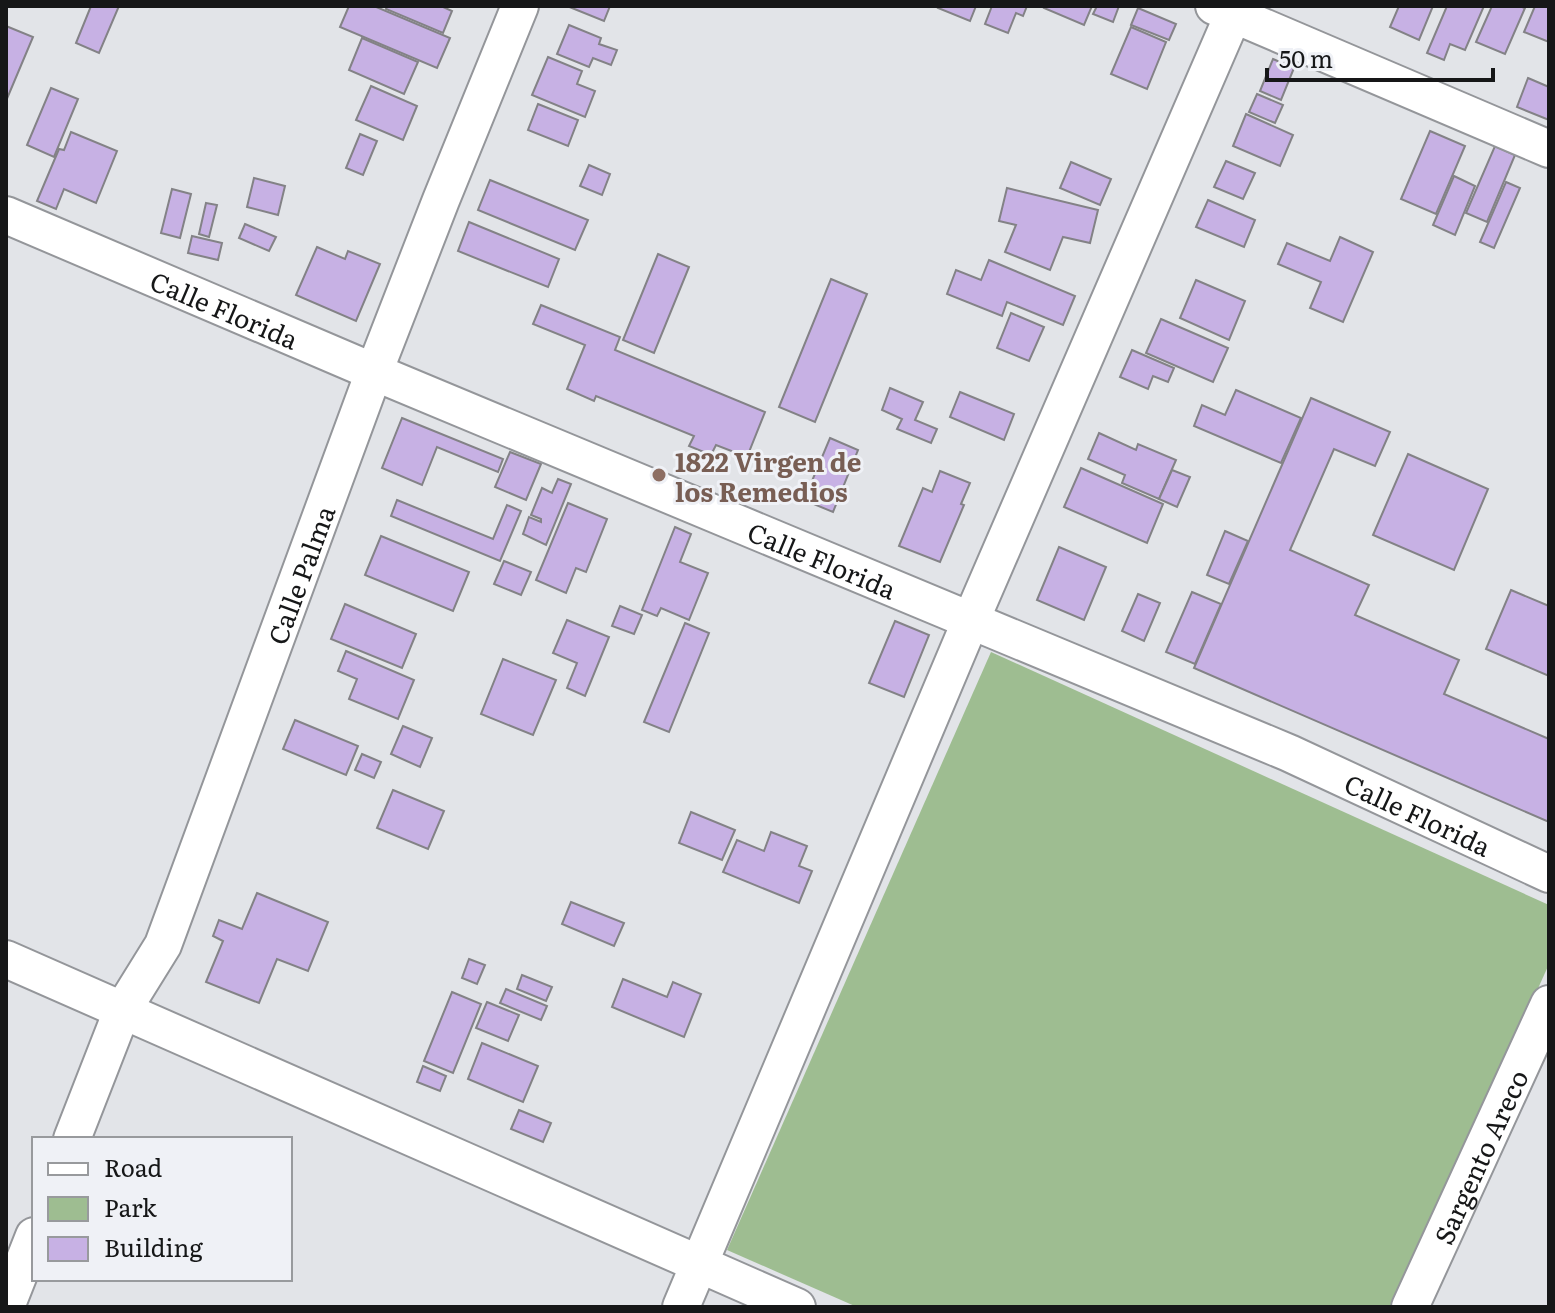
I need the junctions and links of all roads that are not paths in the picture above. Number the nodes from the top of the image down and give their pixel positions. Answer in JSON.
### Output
{"nodes":[{"id":1,"x":520,"y":6,"type":"edge"},
{"id":2,"x":1228,"y":9,"type":"edge"},
{"id":3,"x":1549,"y":149,"type":"edge"},
{"id":4,"x":6,"y":215,"type":"edge"},
{"id":5,"x":374,"y":372,"type":"junction"},
{"id":6,"x":971,"y":620,"type":"junction"},
{"id":7,"x":1549,"y":874,"type":"edge"},
{"id":8,"x":6,"y":959,"type":"edge"},
{"id":9,"x":1549,"y":1004,"type":"edge"},
{"id":10,"x":122,"y":1011,"type":"junction"},
{"id":11,"x":73,"y":1137,"type":"edge"},
{"id":12,"x":32,"y":1241,"type":"edge"},
{"id":13,"x":698,"y":1264,"type":"junction"},
{"id":14,"x":6,"y":1307,"type":"edge"},
{"id":15,"x":681,"y":1307,"type":"edge"},
{"id":16,"x":797,"y":1307,"type":"edge"},
{"id":17,"x":1410,"y":1307,"type":"edge"}],
"edges":[{"from":1,"to":5,"type":"street","name":"Calle Palma"},
{"from":2,"to":3,"type":"street"},
{"from":2,"to":6,"type":"street"},
{"from":4,"to":5,"type":"street","name":"Calle Florida"},
{"from":5,"to":6,"type":"street","name":"Calle Florida"},
{"from":5,"to":10,"type":"street","name":"Calle Palma"},
{"from":6,"to":7,"type":"street","name":"Calle Florida"},
{"from":6,"to":13,"type":"street"},
{"from":8,"to":10,"type":"street"},
{"from":9,"to":17,"type":"street","name":"Sargento Areco"},
{"from":10,"to":11,"type":"street","name":"Calle Palma"},
{"from":10,"to":13,"type":"street"},
{"from":12,"to":14,"type":"street"},
{"from":13,"to":15,"type":"street"},
{"from":13,"to":16,"type":"street"}]}
